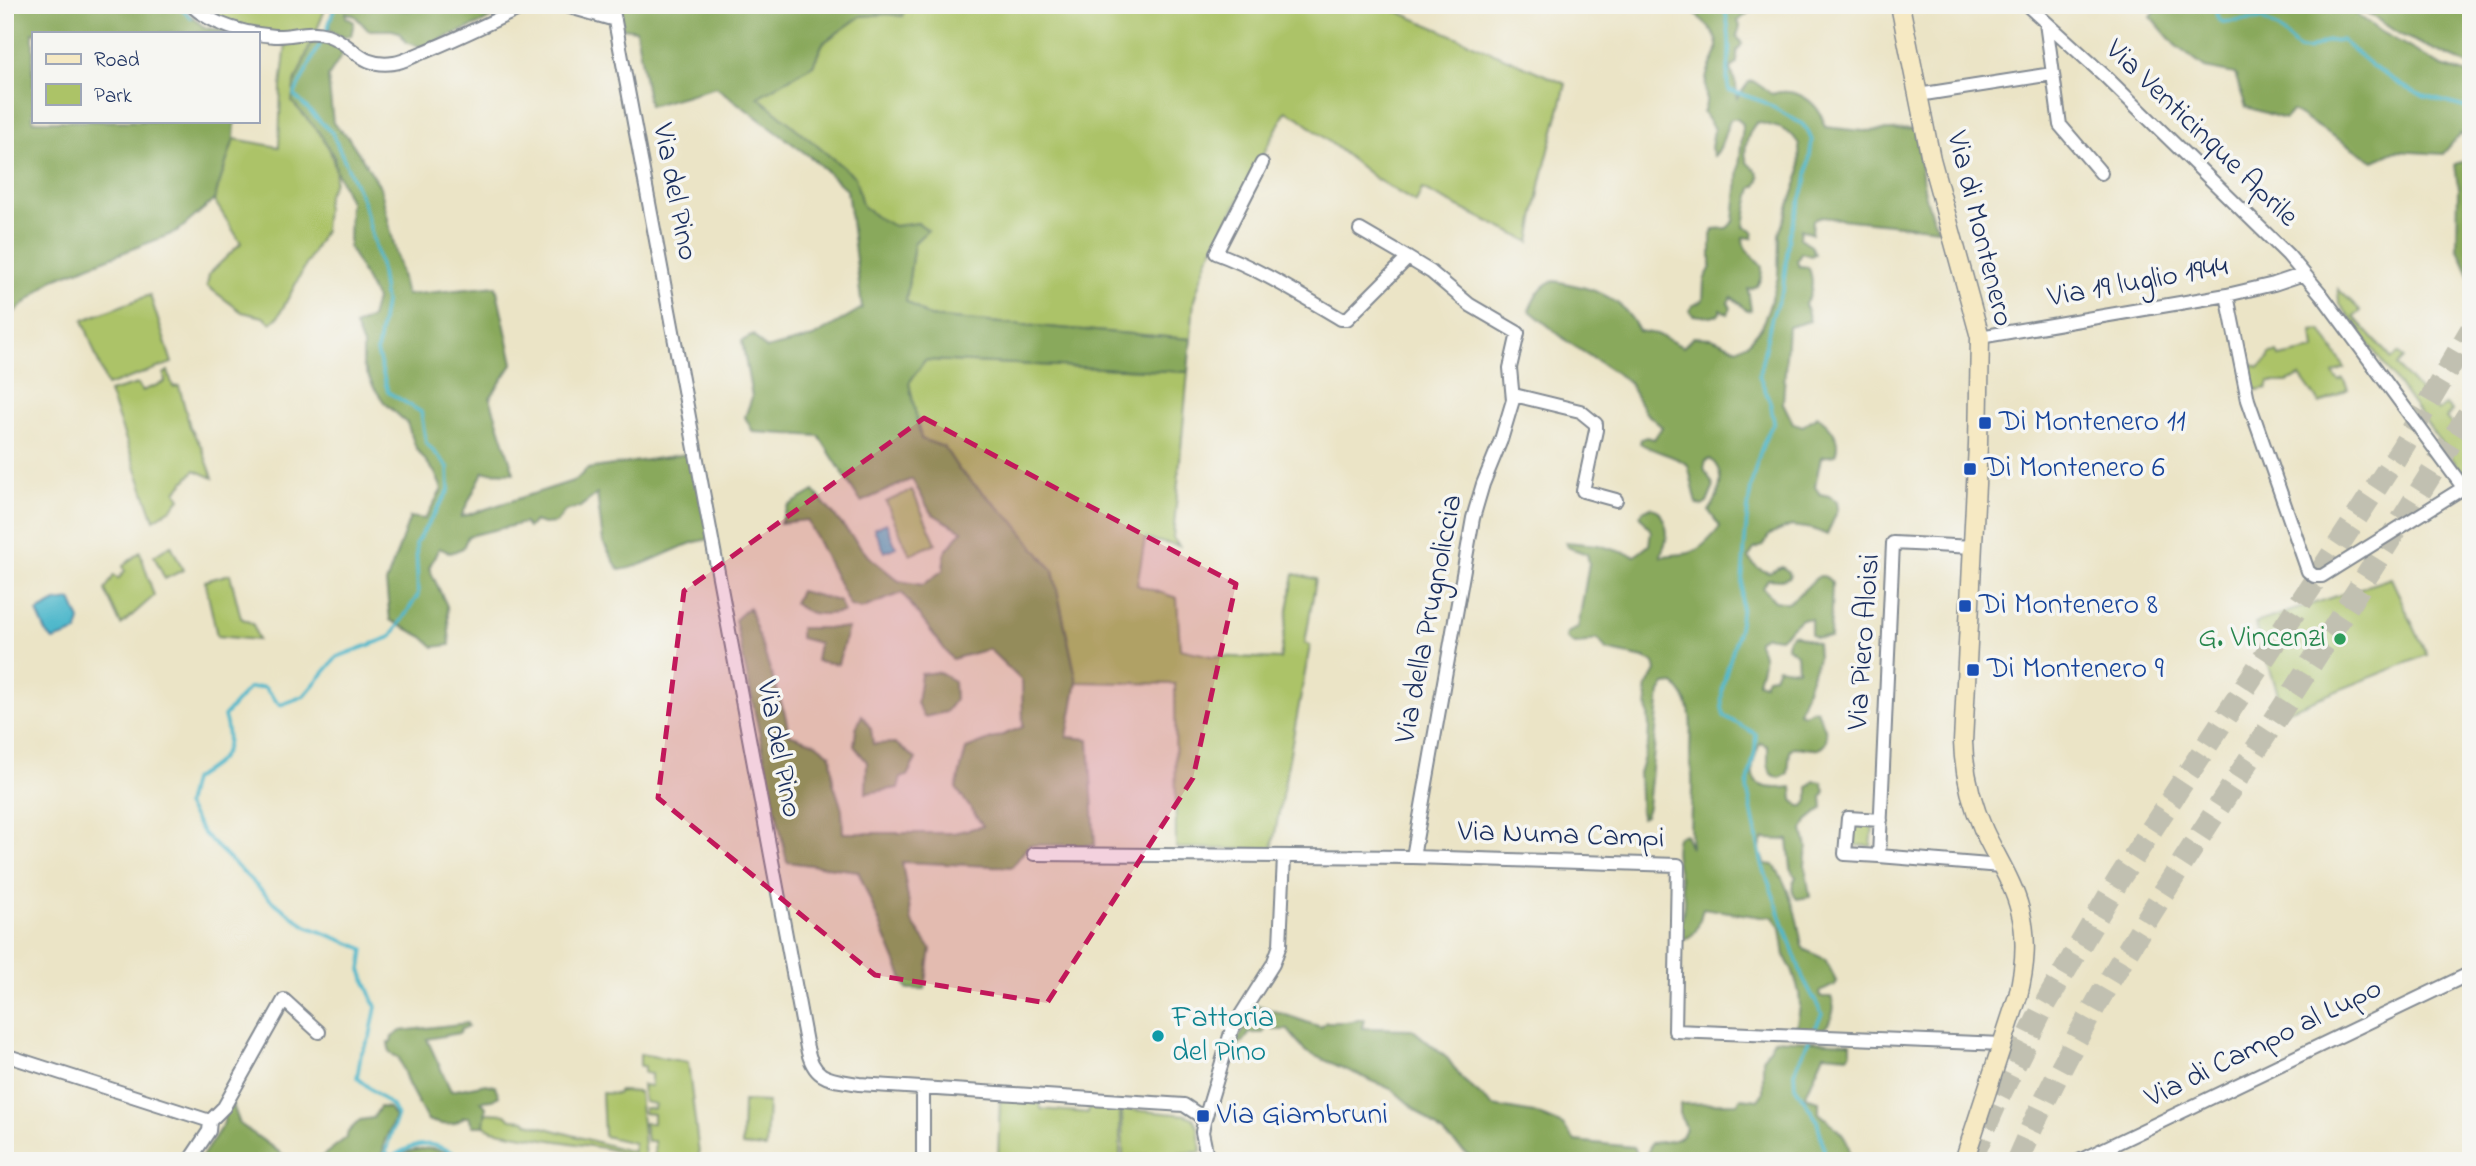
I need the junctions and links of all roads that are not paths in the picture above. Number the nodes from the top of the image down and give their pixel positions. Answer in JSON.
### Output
{"nodes":[{"id":1,"x":191,"y":5,"type":"edge"},
{"id":2,"x":527,"y":5,"type":"edge"},
{"id":3,"x":563,"y":5,"type":"edge"},
{"id":4,"x":612,"y":5,"type":"edge"},
{"id":5,"x":1900,"y":5,"type":"edge"},
{"id":6,"x":2027,"y":5,"type":"edge"},
{"id":7,"x":615,"y":20,"type":"junction"},
{"id":8,"x":2046,"y":23,"type":"junction"},
{"id":9,"x":254,"y":32,"type":"edge"},
{"id":10,"x":259,"y":33,"type":"edge"},
{"id":11,"x":2052,"y":74,"type":"junction"},
{"id":12,"x":1918,"y":95,"type":"junction"},
{"id":13,"x":1262,"y":163,"type":"dead end"},
{"id":14,"x":2101,"y":173,"type":"dead end"},
{"id":15,"x":1360,"y":230,"type":"dead end"},
{"id":16,"x":1408,"y":258,"type":"junction"},
{"id":17,"x":2304,"y":274,"type":"junction"},
{"id":18,"x":2227,"y":295,"type":"junction"},
{"id":19,"x":1980,"y":337,"type":"junction"},
{"id":20,"x":1514,"y":395,"type":"junction"},
{"id":21,"x":2467,"y":493,"type":"edge"},
{"id":22,"x":1616,"y":500,"type":"dead end"},
{"id":23,"x":1973,"y":547,"type":"junction"},
{"id":24,"x":1881,"y":820,"type":"junction"},
{"id":25,"x":1034,"y":854,"type":"dead end"},
{"id":26,"x":1879,"y":856,"type":"junction"},
{"id":27,"x":1284,"y":857,"type":"junction"},
{"id":28,"x":1413,"y":857,"type":"junction"},
{"id":29,"x":2001,"y":866,"type":"junction"},
{"id":30,"x":2471,"y":973,"type":"edge"},
{"id":31,"x":319,"y":1032,"type":"dead end"},
{"id":32,"x":2003,"y":1044,"type":"junction"},
{"id":33,"x":5,"y":1055,"type":"edge"},
{"id":34,"x":923,"y":1088,"type":"junction"},
{"id":35,"x":210,"y":1122,"type":"junction"},
{"id":36,"x":1204,"y":1122,"type":"junction"},
{"id":37,"x":189,"y":1161,"type":"edge"},
{"id":38,"x":923,"y":1161,"type":"edge"},
{"id":39,"x":1208,"y":1161,"type":"edge"},
{"id":40,"x":1964,"y":1161,"type":"edge"},
{"id":41,"x":2079,"y":1161,"type":"edge"}],
"edges":[{"from":1,"to":9,"type":"street"},
{"from":2,"to":10,"type":"street"},
{"from":3,"to":7,"type":"street"},
{"from":4,"to":7,"type":"street","name":"Via del Pino"},
{"from":5,"to":12,"type":"street","name":"Via di Montenero"},
{"from":6,"to":8,"type":"street","name":"Via Venticinque Aprile"},
{"from":7,"to":34,"type":"street","name":"Via del Pino"},
{"from":8,"to":11,"type":"street"},
{"from":8,"to":17,"type":"street","name":"Via Venticinque Aprile"},
{"from":11,"to":12,"type":"street"},
{"from":11,"to":14,"type":"street"},
{"from":12,"to":19,"type":"street","name":"Via di Montenero"},
{"from":13,"to":16,"type":"street"},
{"from":15,"to":16,"type":"street","name":"Via della Prugnoliccia"},
{"from":16,"to":20,"type":"street","name":"Via della Prugnoliccia"},
{"from":17,"to":18,"type":"street","name":"Via 19 luglio 1944"},
{"from":17,"to":21,"type":"street","name":"Via Venticinque Aprile"},
{"from":18,"to":19,"type":"street","name":"Via 19 luglio 1944"},
{"from":18,"to":21,"type":"street"},
{"from":19,"to":23,"type":"street","name":"Via di Montenero"},
{"from":20,"to":22,"type":"street"},
{"from":20,"to":28,"type":"street","name":"Via della Prugnoliccia"},
{"from":23,"to":24,"type":"street","name":"Via Piero Aloisi"},
{"from":23,"to":29,"type":"street","name":"Via di Montenero"},
{"from":24,"to":26,"type":"street","name":"Via Piero Aloisi"},
{"from":24,"to":26,"type":"street"},
{"from":25,"to":27,"type":"street","name":"Via Numa Campi"},
{"from":26,"to":29,"type":"street"},
{"from":27,"to":28,"type":"street","name":"Via Numa Campi"},
{"from":27,"to":36,"type":"street"},
{"from":28,"to":32,"type":"street","name":"Via Numa Campi"},
{"from":29,"to":32,"type":"street","name":"Via di Montenero"},
{"from":30,"to":41,"type":"street","name":"Via di Campo al Lupo"},
{"from":31,"to":35,"type":"street"},
{"from":32,"to":40,"type":"street","name":"Via di Montenero"},
{"from":33,"to":35,"type":"street"},
{"from":34,"to":36,"type":"street","name":"Via del Pino"},
{"from":34,"to":38,"type":"street"},
{"from":35,"to":37,"type":"street"},
{"from":36,"to":39,"type":"street"}]}
